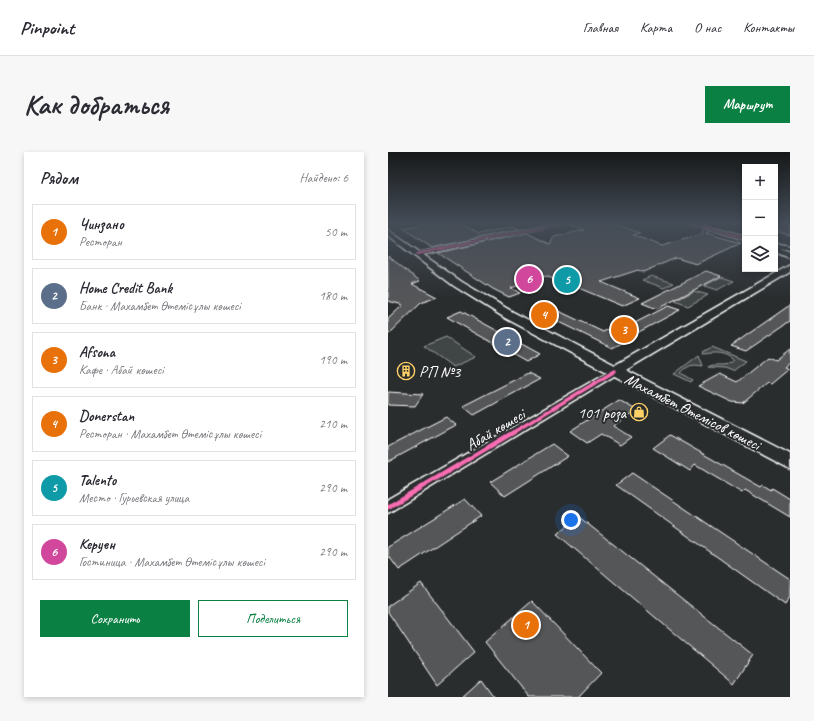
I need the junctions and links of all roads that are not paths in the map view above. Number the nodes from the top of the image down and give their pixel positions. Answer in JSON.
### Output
{"nodes":[{"id":1,"x":410,"y":248,"type":"edge"},
{"id":2,"x":443,"y":248,"type":"edge"},
{"id":3,"x":778,"y":250,"type":"edge"},
{"id":4,"x":417,"y":254,"type":"junction"},
{"id":5,"x":790,"y":255,"type":"edge"},
{"id":6,"x":790,"y":268,"type":"edge"},
{"id":7,"x":615,"y":371,"type":"junction"},
{"id":8,"x":790,"y":462,"type":"edge"},
{"id":9,"x":388,"y":507,"type":"edge"}],
"edges":[{"from":1,"to":4,"type":"main road","name":"Махамбет Өтемісов көшесі"},
{"from":2,"to":4,"type":"street"},
{"from":3,"to":5,"type":"main road"},
{"from":4,"to":7,"type":"main road","name":"Махамбет Өтемісов көшесі"},
{"from":6,"to":7,"type":"main road","name":"Абай көшесі"},
{"from":7,"to":8,"type":"main road","name":"Махамбет Өтемісов көшесі"},
{"from":7,"to":9,"type":"street","name":"Абай көшесі"}]}
